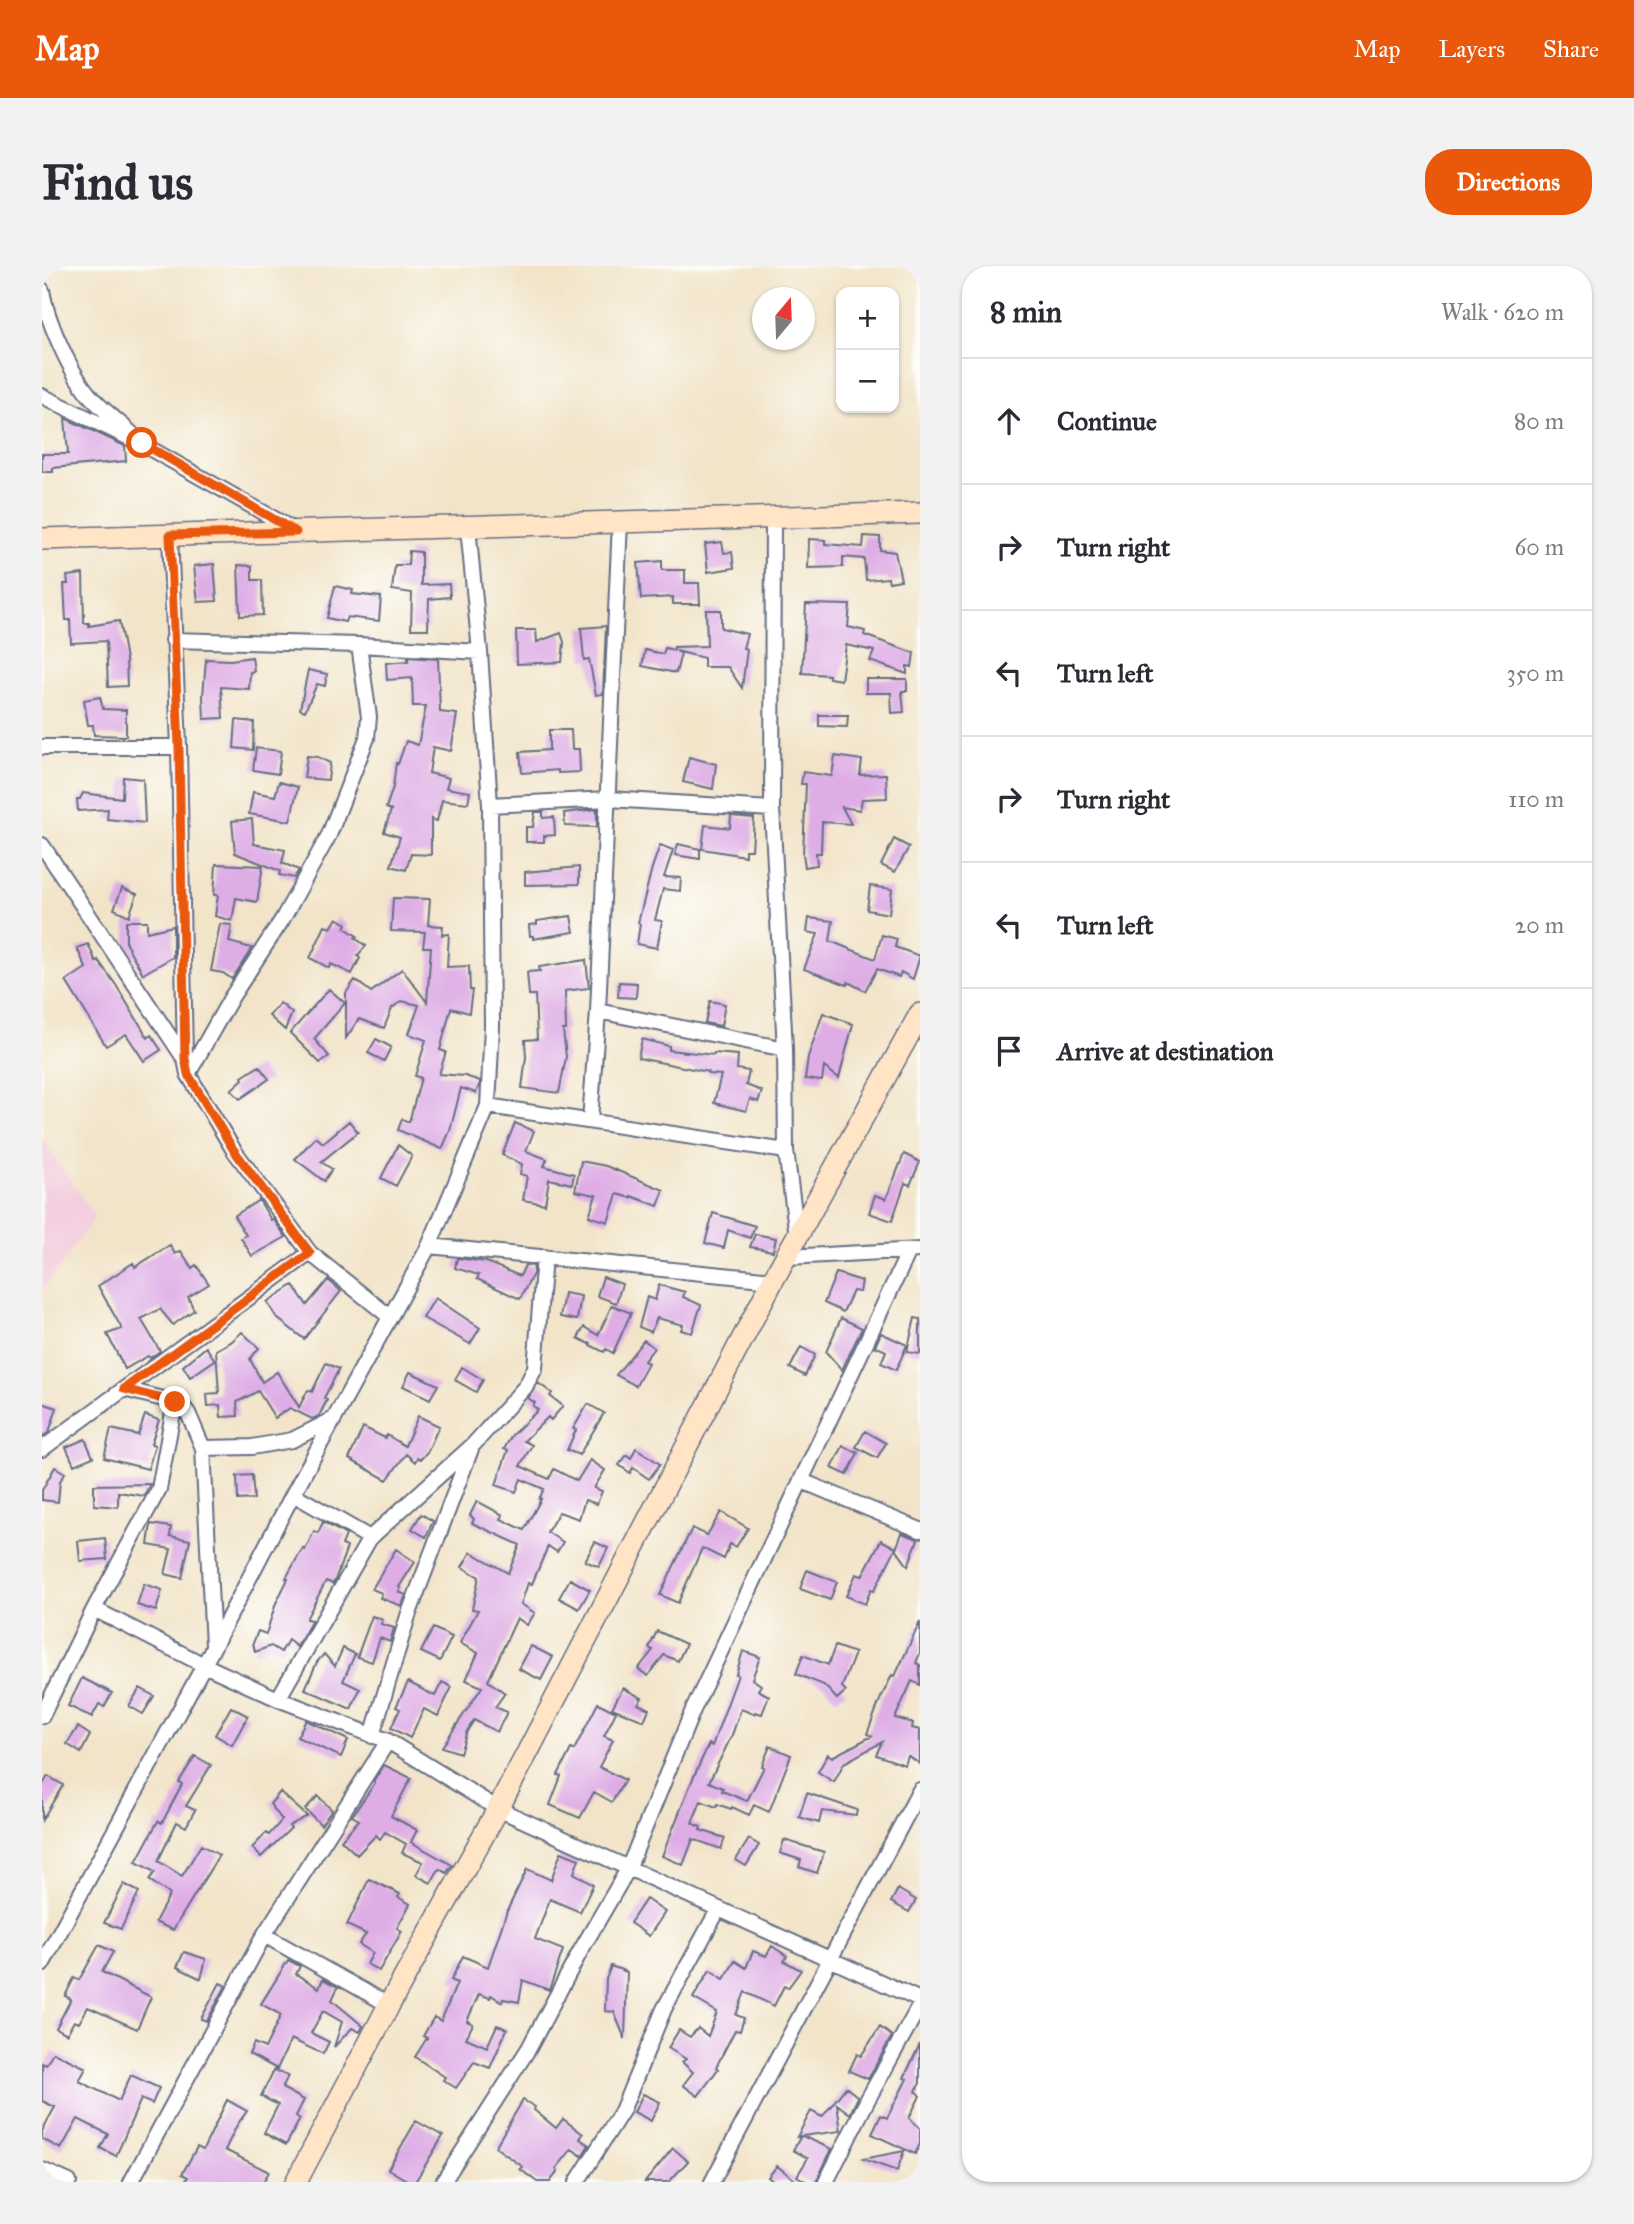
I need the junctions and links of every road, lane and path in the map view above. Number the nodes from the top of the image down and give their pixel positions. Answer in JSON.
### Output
{"nodes":[{"id":1,"x":42,"y":290,"type":"edge"},
{"id":2,"x":42,"y":396,"type":"edge"},
{"id":3,"x":142,"y":443,"type":"junction"},
{"id":4,"x":920,"y":513,"type":"edge"},
{"id":5,"x":773,"y":518,"type":"junction"},
{"id":6,"x":620,"y":522,"type":"junction"},
{"id":7,"x":468,"y":527,"type":"junction"},
{"id":8,"x":296,"y":532,"type":"junction"},
{"id":9,"x":170,"y":535,"type":"junction"},
{"id":10,"x":42,"y":539,"type":"edge"},
{"id":11,"x":173,"y":640,"type":"junction"},
{"id":12,"x":359,"y":645,"type":"junction"},
{"id":13,"x":480,"y":652,"type":"junction"},
{"id":14,"x":42,"y":747,"type":"edge"},
{"id":15,"x":179,"y":747,"type":"junction"},
{"id":16,"x":609,"y":799,"type":"junction"},
{"id":17,"x":490,"y":806,"type":"junction"},
{"id":18,"x":772,"y":809,"type":"junction"},
{"id":19,"x":42,"y":845,"type":"edge"},
{"id":20,"x":598,"y":1011,"type":"junction"},
{"id":21,"x":920,"y":1014,"type":"edge"},
{"id":22,"x":785,"y":1049,"type":"junction"},
{"id":23,"x":187,"y":1067,"type":"junction"},
{"id":24,"x":488,"y":1106,"type":"junction"},
{"id":25,"x":590,"y":1121,"type":"junction"},
{"id":26,"x":786,"y":1151,"type":"junction"},
{"id":27,"x":797,"y":1236,"type":"junction"},
{"id":28,"x":429,"y":1246,"type":"junction"},
{"id":29,"x":915,"y":1251,"type":"edge"},
{"id":30,"x":310,"y":1253,"type":"junction"},
{"id":31,"x":544,"y":1257,"type":"junction"},
{"id":32,"x":787,"y":1257,"type":"junction"},
{"id":33,"x":773,"y":1280,"type":"junction"},
{"id":34,"x":390,"y":1317,"type":"junction"},
{"id":35,"x":124,"y":1389,"type":"junction"},
{"id":36,"x":175,"y":1402,"type":"junction"},
{"id":37,"x":334,"y":1419,"type":"junction"},
{"id":38,"x":473,"y":1445,"type":"junction"},
{"id":39,"x":202,"y":1448,"type":"junction"},
{"id":40,"x":42,"y":1449,"type":"edge"},
{"id":41,"x":802,"y":1481,"type":"junction"},
{"id":42,"x":293,"y":1494,"type":"junction"},
{"id":43,"x":920,"y":1530,"type":"edge"},
{"id":44,"x":370,"y":1538,"type":"junction"},
{"id":45,"x":94,"y":1609,"type":"junction"},
{"id":46,"x":213,"y":1648,"type":"junction"},
{"id":47,"x":204,"y":1665,"type":"junction"},
{"id":48,"x":278,"y":1699,"type":"junction"},
{"id":49,"x":42,"y":1716,"type":"edge"},
{"id":50,"x":372,"y":1736,"type":"junction"},
{"id":51,"x":388,"y":1741,"type":"junction"},
{"id":52,"x":920,"y":1790,"type":"edge"},
{"id":53,"x":498,"y":1809,"type":"junction"},
{"id":54,"x":628,"y":1868,"type":"junction"},
{"id":55,"x":718,"y":1910,"type":"junction"},
{"id":56,"x":264,"y":1935,"type":"junction"},
{"id":57,"x":830,"y":1960,"type":"junction"},
{"id":58,"x":42,"y":1965,"type":"edge"},
{"id":59,"x":920,"y":2000,"type":"edge"},
{"id":60,"x":389,"y":2004,"type":"junction"},
{"id":61,"x":920,"y":2005,"type":"edge"},
{"id":62,"x":42,"y":2170,"type":"edge"},
{"id":63,"x":69,"y":2182,"type":"edge"},
{"id":64,"x":131,"y":2182,"type":"edge"},
{"id":65,"x":296,"y":2182,"type":"edge"},
{"id":66,"x":443,"y":2182,"type":"edge"},
{"id":67,"x":577,"y":2182,"type":"edge"},
{"id":68,"x":712,"y":2182,"type":"edge"},
{"id":69,"x":826,"y":2182,"type":"edge"}],
"edges":[{"from":1,"to":3,"type":"street"},
{"from":2,"to":3,"type":"street"},
{"from":3,"to":8,"type":"street"},
{"from":4,"to":5,"type":"street"},
{"from":5,"to":6,"type":"street"},
{"from":5,"to":18,"type":"street"},
{"from":6,"to":7,"type":"street"},
{"from":6,"to":16,"type":"street"},
{"from":7,"to":8,"type":"street"},
{"from":7,"to":13,"type":"street"},
{"from":8,"to":9,"type":"street"},
{"from":9,"to":10,"type":"street"},
{"from":9,"to":11,"type":"street"},
{"from":11,"to":12,"type":"street"},
{"from":11,"to":15,"type":"street"},
{"from":12,"to":13,"type":"street"},
{"from":12,"to":23,"type":"street"},
{"from":13,"to":17,"type":"street"},
{"from":14,"to":15,"type":"street"},
{"from":15,"to":23,"type":"street"},
{"from":16,"to":17,"type":"street"},
{"from":16,"to":18,"type":"street"},
{"from":16,"to":20,"type":"street"},
{"from":17,"to":24,"type":"street"},
{"from":18,"to":22,"type":"street"},
{"from":19,"to":23,"type":"street"},
{"from":20,"to":22,"type":"street"},
{"from":20,"to":25,"type":"street"},
{"from":21,"to":27,"type":"street"},
{"from":22,"to":26,"type":"street"},
{"from":23,"to":30,"type":"street"},
{"from":24,"to":25,"type":"street"},
{"from":24,"to":28,"type":"street"},
{"from":25,"to":26,"type":"street"},
{"from":26,"to":27,"type":"street"},
{"from":27,"to":32,"type":"street"},
{"from":28,"to":31,"type":"street"},
{"from":28,"to":34,"type":"street"},
{"from":29,"to":32,"type":"street"},
{"from":29,"to":41,"type":"street"},
{"from":30,"to":34,"type":"street"},
{"from":30,"to":35,"type":"street"},
{"from":31,"to":33,"type":"street"},
{"from":31,"to":38,"type":"street"},
{"from":32,"to":33,"type":"street"},
{"from":33,"to":53,"type":"street"},
{"from":34,"to":37,"type":"street"},
{"from":35,"to":36,"type":"street"},
{"from":35,"to":40,"type":"street"},
{"from":36,"to":39,"type":"street"},
{"from":36,"to":45,"type":"street"},
{"from":37,"to":39,"type":"street"},
{"from":37,"to":42,"type":"street"},
{"from":38,"to":44,"type":"street"},
{"from":38,"to":50,"type":"street"},
{"from":39,"to":46,"type":"street"},
{"from":41,"to":43,"type":"street"},
{"from":41,"to":54,"type":"street"},
{"from":42,"to":44,"type":"street"},
{"from":42,"to":46,"type":"street"},
{"from":44,"to":48,"type":"street"},
{"from":45,"to":47,"type":"street"},
{"from":45,"to":49,"type":"street"},
{"from":46,"to":47,"type":"street"},
{"from":47,"to":48,"type":"street"},
{"from":47,"to":58,"type":"street"},
{"from":48,"to":50,"type":"street"},
{"from":50,"to":51,"type":"street"},
{"from":51,"to":53,"type":"street"},
{"from":51,"to":56,"type":"street"},
{"from":52,"to":57,"type":"street"},
{"from":53,"to":54,"type":"street"},
{"from":53,"to":60,"type":"street"},
{"from":54,"to":55,"type":"street"},
{"from":54,"to":66,"type":"street"},
{"from":55,"to":57,"type":"street"},
{"from":55,"to":67,"type":"street"},
{"from":56,"to":60,"type":"street"},
{"from":56,"to":64,"type":"street"},
{"from":57,"to":59,"type":"street"},
{"from":57,"to":68,"type":"street"},
{"from":60,"to":65,"type":"street"},
{"from":61,"to":69,"type":"street"},
{"from":62,"to":63,"type":"street"}]}
